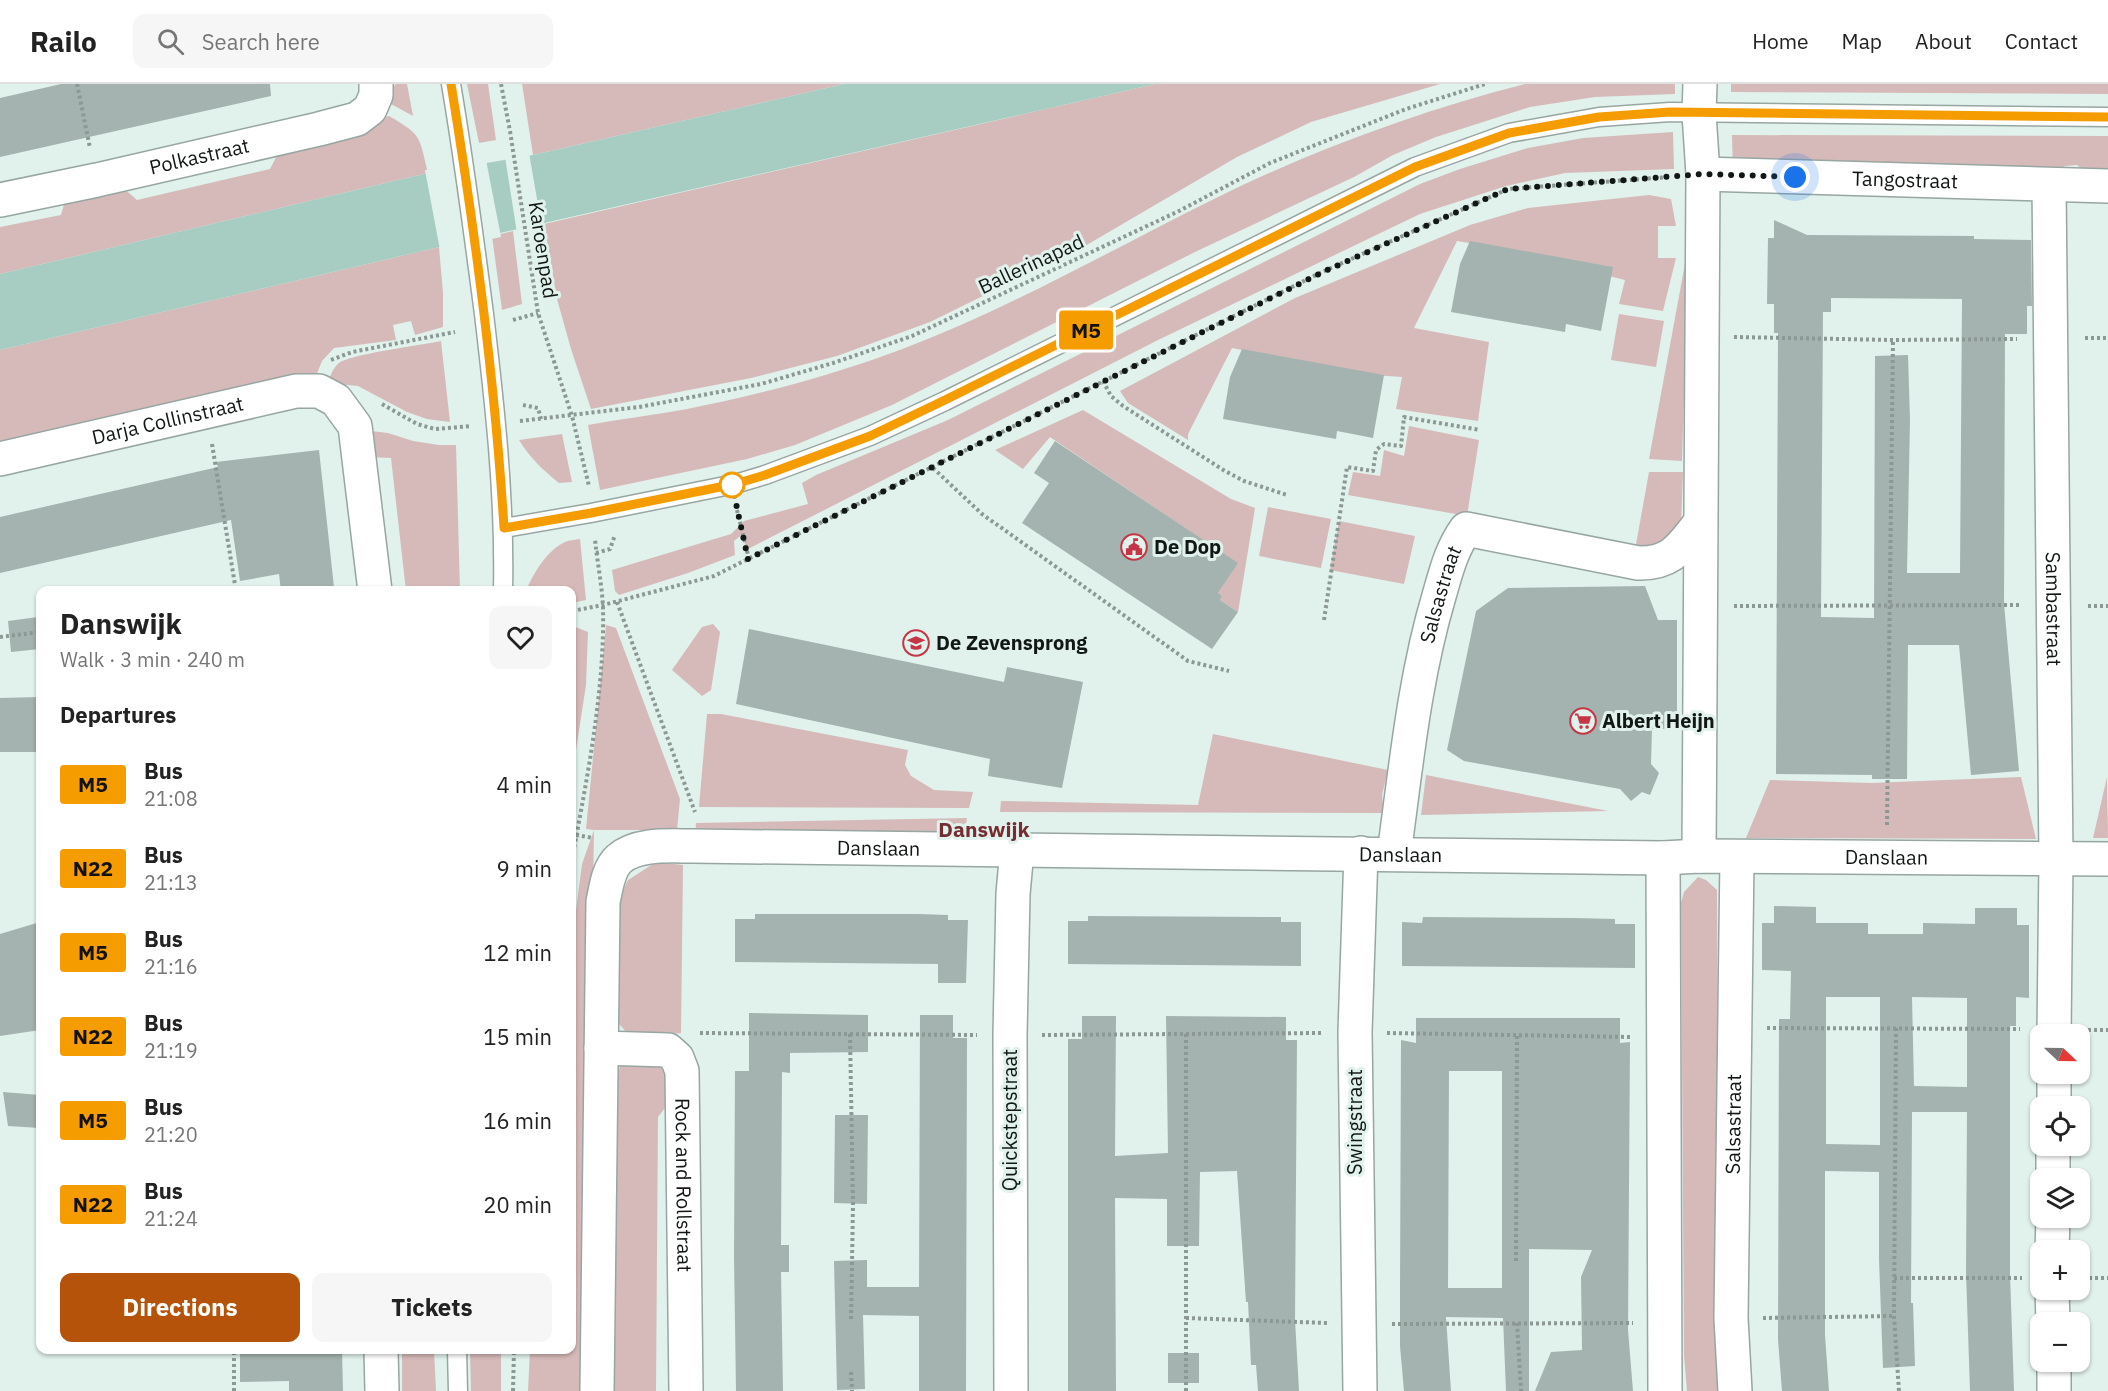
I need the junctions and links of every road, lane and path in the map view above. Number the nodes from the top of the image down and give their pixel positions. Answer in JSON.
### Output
{"nodes":[{"id":1,"x":77,"y":84,"type":"edge"},
{"id":2,"x":376,"y":84,"type":"edge"},
{"id":3,"x":451,"y":84,"type":"edge"},
{"id":4,"x":501,"y":84,"type":"edge"},
{"id":5,"x":1485,"y":84,"type":"edge"},
{"id":6,"x":1700,"y":99,"type":"edge"},
{"id":7,"x":2108,"y":117,"type":"edge"},
{"id":8,"x":1703,"y":174,"type":"junction"},
{"id":9,"x":97,"y":180,"type":"junction"},
{"id":10,"x":2049,"y":185,"type":"junction"},
{"id":11,"x":2108,"y":186,"type":"edge"},
{"id":12,"x":0,"y":200,"type":"edge"},
{"id":13,"x":538,"y":313,"type":"junction"},
{"id":14,"x":513,"y":320,"type":"dead end"},
{"id":15,"x":455,"y":332,"type":"dead end"},
{"id":16,"x":1701,"y":336,"type":"junction"},
{"id":17,"x":2051,"y":338,"type":"junction"},
{"id":18,"x":2108,"y":338,"type":"edge"},
{"id":19,"x":1893,"y":340,"type":"junction"},
{"id":20,"x":1103,"y":381,"type":"junction"},
{"id":21,"x":328,"y":395,"type":"junction"},
{"id":22,"x":523,"y":405,"type":"dead end"},
{"id":23,"x":207,"y":411,"type":"junction"},
{"id":24,"x":572,"y":416,"type":"junction"},
{"id":25,"x":541,"y":419,"type":"junction"},
{"id":26,"x":497,"y":423,"type":"junction"},
{"id":27,"x":1480,"y":430,"type":"dead end"},
{"id":28,"x":0,"y":459,"type":"edge"},
{"id":29,"x":933,"y":468,"type":"junction"},
{"id":30,"x":1287,"y":495,"type":"dead end"},
{"id":31,"x":736,"y":503,"type":"dead end"},
{"id":32,"x":591,"y":513,"type":"junction"},
{"id":33,"x":1700,"y":523,"type":"junction"},
{"id":34,"x":504,"y":528,"type":"junction"},
{"id":35,"x":616,"y":533,"type":"dead end"},
{"id":36,"x":596,"y":553,"type":"junction"},
{"id":37,"x":748,"y":559,"type":"junction"},
{"id":38,"x":1654,"y":563,"type":"junction"},
{"id":39,"x":1700,"y":571,"type":"junction"},
{"id":40,"x":235,"y":586,"type":"edge"},
{"id":41,"x":374,"y":586,"type":"edge"},
{"id":42,"x":503,"y":586,"type":"edge"},
{"id":43,"x":617,"y":602,"type":"junction"},
{"id":44,"x":603,"y":605,"type":"junction"},
{"id":45,"x":2054,"y":605,"type":"junction"},
{"id":46,"x":1700,"y":606,"type":"junction"},
{"id":47,"x":1890,"y":606,"type":"junction"},
{"id":48,"x":2108,"y":606,"type":"edge"},
{"id":49,"x":576,"y":610,"type":"edge"},
{"id":50,"x":1324,"y":620,"type":"dead end"},
{"id":51,"x":36,"y":632,"type":"edge"},
{"id":52,"x":0,"y":637,"type":"edge"},
{"id":53,"x":1229,"y":671,"type":"dead end"},
{"id":54,"x":695,"y":813,"type":"dead end"},
{"id":55,"x":576,"y":834,"type":"edge"},
{"id":56,"x":1017,"y":850,"type":"junction"},
{"id":57,"x":1361,"y":853,"type":"junction"},
{"id":58,"x":1394,"y":854,"type":"junction"},
{"id":59,"x":1699,"y":856,"type":"junction"},
{"id":60,"x":1737,"y":857,"type":"junction"},
{"id":61,"x":1663,"y":858,"type":"junction"},
{"id":62,"x":1887,"y":858,"type":"junction"},
{"id":63,"x":2056,"y":859,"type":"junction"},
{"id":64,"x":2108,"y":859,"type":"edge"},
{"id":65,"x":2054,"y":1024,"type":"edge"},
{"id":66,"x":1734,"y":1028,"type":"junction"},
{"id":67,"x":1896,"y":1028,"type":"junction"},
{"id":68,"x":2108,"y":1030,"type":"edge"},
{"id":69,"x":2030,"y":1031,"type":"edge"},
{"id":70,"x":2090,"y":1031,"type":"edge"},
{"id":71,"x":1355,"y":1032,"type":"junction"},
{"id":72,"x":693,"y":1033,"type":"dead end"},
{"id":73,"x":850,"y":1034,"type":"junction"},
{"id":74,"x":1186,"y":1034,"type":"junction"},
{"id":75,"x":1010,"y":1035,"type":"junction"},
{"id":76,"x":1517,"y":1035,"type":"junction"},
{"id":77,"x":1664,"y":1037,"type":"junction"},
{"id":78,"x":601,"y":1048,"type":"junction"},
{"id":79,"x":1516,"y":1261,"type":"dead end"},
{"id":80,"x":1894,"y":1278,"type":"junction"},
{"id":81,"x":2090,"y":1278,"type":"edge"},
{"id":82,"x":2108,"y":1278,"type":"edge"},
{"id":83,"x":2030,"y":1284,"type":"edge"},
{"id":84,"x":1894,"y":1316,"type":"junction"},
{"id":85,"x":1186,"y":1318,"type":"junction"},
{"id":86,"x":1731,"y":1318,"type":"junction"},
{"id":87,"x":851,"y":1322,"type":"dead end"},
{"id":88,"x":1516,"y":1323,"type":"junction"},
{"id":89,"x":1664,"y":1323,"type":"junction"},
{"id":90,"x":1358,"y":1324,"type":"junction"},
{"id":91,"x":234,"y":1354,"type":"edge"},
{"id":92,"x":381,"y":1354,"type":"edge"},
{"id":93,"x":457,"y":1354,"type":"edge"},
{"id":94,"x":514,"y":1354,"type":"edge"},
{"id":95,"x":851,"y":1372,"type":"dead end"},
{"id":96,"x":2054,"y":1372,"type":"edge"},
{"id":97,"x":234,"y":1391,"type":"edge"},
{"id":98,"x":382,"y":1391,"type":"edge"},
{"id":99,"x":458,"y":1391,"type":"edge"},
{"id":100,"x":513,"y":1391,"type":"edge"},
{"id":101,"x":597,"y":1391,"type":"edge"},
{"id":102,"x":686,"y":1391,"type":"edge"},
{"id":103,"x":852,"y":1391,"type":"edge"},
{"id":104,"x":1011,"y":1391,"type":"edge"},
{"id":105,"x":1186,"y":1391,"type":"edge"},
{"id":106,"x":1360,"y":1391,"type":"edge"},
{"id":107,"x":1521,"y":1391,"type":"edge"},
{"id":108,"x":1665,"y":1391,"type":"edge"},
{"id":109,"x":1735,"y":1391,"type":"edge"},
{"id":110,"x":1899,"y":1391,"type":"edge"},
{"id":111,"x":2054,"y":1391,"type":"edge"}],
"edges":[{"from":1,"to":9,"type":"path"},
{"from":2,"to":9,"type":"street","name":"Polkastraat"},
{"from":3,"to":26,"type":"lane"},
{"from":4,"to":13,"type":"path","name":"Karoenpad"},
{"from":5,"to":24,"type":"path","name":"Ballerinapad"},
{"from":6,"to":7,"type":"lane"},
{"from":6,"to":8,"type":"street"},
{"from":6,"to":32,"type":"lane"},
{"from":8,"to":10,"type":"street","name":"Tangostraat"},
{"from":8,"to":16,"type":"street"},
{"from":8,"to":20,"type":"path"},
{"from":9,"to":12,"type":"street","name":"Polkastraat"},
{"from":10,"to":11,"type":"street","name":"Tangostraat"},
{"from":10,"to":17,"type":"street","name":"Sambastraat"},
{"from":13,"to":14,"type":"path"},
{"from":13,"to":24,"type":"path","name":"Karoenpad"},
{"from":15,"to":21,"type":"path"},
{"from":16,"to":19,"type":"path"},
{"from":16,"to":33,"type":"street"},
{"from":17,"to":18,"type":"path"},
{"from":17,"to":19,"type":"path"},
{"from":17,"to":45,"type":"street","name":"Sambastraat"},
{"from":19,"to":47,"type":"path"},
{"from":20,"to":29,"type":"path"},
{"from":20,"to":30,"type":"path"},
{"from":21,"to":23,"type":"street","name":"Darja Collinstraat"},
{"from":21,"to":26,"type":"path"},
{"from":21,"to":41,"type":"street"},
{"from":22,"to":25,"type":"path"},
{"from":23,"to":28,"type":"street","name":"Darja Collinstraat"},
{"from":23,"to":40,"type":"path"},
{"from":24,"to":25,"type":"path"},
{"from":24,"to":32,"type":"path","name":"Karoenpad"},
{"from":25,"to":26,"type":"path"},
{"from":26,"to":34,"type":"lane"},
{"from":27,"to":50,"type":"path"},
{"from":29,"to":37,"type":"path"},
{"from":29,"to":53,"type":"path"},
{"from":31,"to":37,"type":"path"},
{"from":32,"to":34,"type":"lane"},
{"from":32,"to":36,"type":"path","name":"Karoenpad"},
{"from":33,"to":38,"type":"street"},
{"from":33,"to":39,"type":"street"},
{"from":34,"to":42,"type":"lane"},
{"from":35,"to":36,"type":"path"},
{"from":36,"to":44,"type":"path","name":"Karoenpad"},
{"from":37,"to":43,"type":"path"},
{"from":38,"to":39,"type":"street","name":"Salsastraat"},
{"from":38,"to":58,"type":"street","name":"Salsastraat"},
{"from":39,"to":46,"type":"street"},
{"from":43,"to":44,"type":"path"},
{"from":43,"to":54,"type":"path"},
{"from":44,"to":49,"type":"path"},
{"from":44,"to":55,"type":"path","name":"Karoenpad"},
{"from":45,"to":47,"type":"path"},
{"from":45,"to":48,"type":"path"},
{"from":45,"to":63,"type":"street","name":"Sambastraat"},
{"from":46,"to":47,"type":"path"},
{"from":46,"to":59,"type":"street"},
{"from":47,"to":62,"type":"path"},
{"from":51,"to":52,"type":"path"},
{"from":56,"to":57,"type":"street","name":"Danslaan"},
{"from":56,"to":75,"type":"street","name":"Quickstepstraat"},
{"from":56,"to":78,"type":"street","name":"Danslaan"},
{"from":57,"to":58,"type":"street","name":"Danslaan"},
{"from":57,"to":71,"type":"street","name":"Swingstraat"},
{"from":58,"to":61,"type":"street","name":"Danslaan"},
{"from":59,"to":60,"type":"street","name":"Danslaan"},
{"from":59,"to":61,"type":"street","name":"Danslaan"},
{"from":60,"to":62,"type":"street","name":"Danslaan"},
{"from":60,"to":66,"type":"street","name":"Salsastraat"},
{"from":61,"to":77,"type":"street"},
{"from":62,"to":63,"type":"street","name":"Danslaan"},
{"from":63,"to":64,"type":"street","name":"Danslaan"},
{"from":63,"to":65,"type":"street","name":"Sambastraat"},
{"from":66,"to":67,"type":"path"},
{"from":66,"to":86,"type":"street","name":"Salsastraat"},
{"from":67,"to":69,"type":"path"},
{"from":67,"to":80,"type":"path"},
{"from":68,"to":70,"type":"path"},
{"from":71,"to":74,"type":"path"},
{"from":71,"to":76,"type":"path"},
{"from":71,"to":90,"type":"street","name":"Swingstraat"},
{"from":72,"to":73,"type":"path"},
{"from":73,"to":75,"type":"path"},
{"from":73,"to":87,"type":"path"},
{"from":74,"to":75,"type":"path"},
{"from":74,"to":85,"type":"path"},
{"from":75,"to":104,"type":"street","name":"Quickstepstraat"},
{"from":76,"to":77,"type":"path"},
{"from":76,"to":79,"type":"path"},
{"from":77,"to":89,"type":"street"},
{"from":78,"to":101,"type":"street"},
{"from":78,"to":102,"type":"street","name":"Rock and Rollstraat"},
{"from":80,"to":83,"type":"path"},
{"from":80,"to":84,"type":"path"},
{"from":81,"to":82,"type":"path"},
{"from":84,"to":86,"type":"path"},
{"from":84,"to":110,"type":"path"},
{"from":85,"to":90,"type":"path"},
{"from":85,"to":105,"type":"path"},
{"from":86,"to":109,"type":"street","name":"Salsastraat"},
{"from":88,"to":89,"type":"path"},
{"from":88,"to":90,"type":"path"},
{"from":88,"to":107,"type":"path"},
{"from":89,"to":108,"type":"street"},
{"from":90,"to":106,"type":"street","name":"Swingstraat"},
{"from":91,"to":97,"type":"path"},
{"from":92,"to":98,"type":"street"},
{"from":93,"to":99,"type":"lane"},
{"from":94,"to":100,"type":"path"},
{"from":95,"to":103,"type":"path"},
{"from":96,"to":111,"type":"street"}]}
